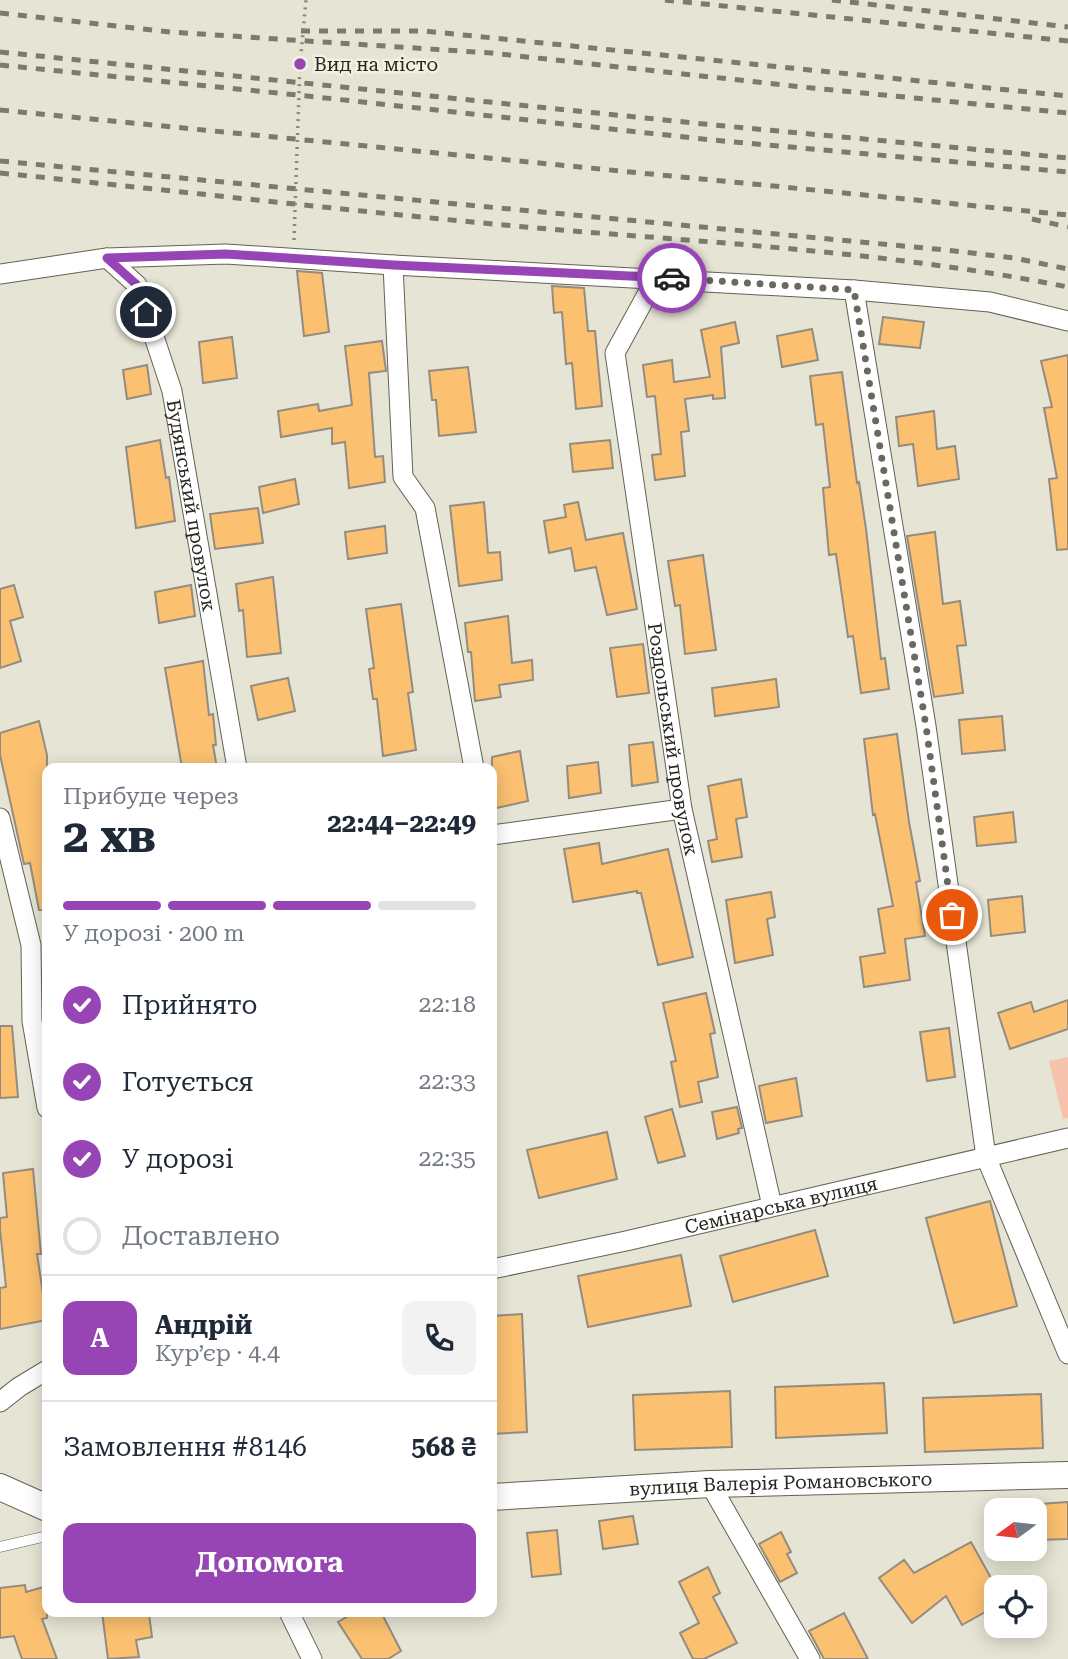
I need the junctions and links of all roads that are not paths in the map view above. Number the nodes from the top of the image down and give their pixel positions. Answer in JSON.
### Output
{"nodes":[{"id":1,"x":107,"y":258,"type":"junction"},
{"id":2,"x":393,"y":265,"type":"junction"},
{"id":3,"x":0,"y":274,"type":"edge"},
{"id":4,"x":656,"y":278,"type":"junction"},
{"id":5,"x":854,"y":290,"type":"junction"},
{"id":6,"x":1068,"y":321,"type":"edge"},
{"id":7,"x":236,"y":763,"type":"edge"},
{"id":8,"x":473,"y":763,"type":"edge"},
{"id":9,"x":682,"y":809,"type":"junction"},
{"id":10,"x":0,"y":818,"type":"edge"},
{"id":11,"x":497,"y":834,"type":"edge"},
{"id":12,"x":42,"y":1079,"type":"edge"},
{"id":13,"x":1068,"y":1138,"type":"edge"},
{"id":14,"x":986,"y":1157,"type":"junction"},
{"id":15,"x":772,"y":1206,"type":"junction"},
{"id":16,"x":497,"y":1268,"type":"edge"},
{"id":17,"x":1068,"y":1354,"type":"edge"},
{"id":18,"x":42,"y":1373,"type":"edge"},
{"id":19,"x":0,"y":1402,"type":"edge"},
{"id":20,"x":1068,"y":1475,"type":"edge"},
{"id":21,"x":710,"y":1484,"type":"junction"},
{"id":22,"x":0,"y":1487,"type":"edge"},
{"id":23,"x":497,"y":1497,"type":"edge"},
{"id":24,"x":42,"y":1506,"type":"edge"},
{"id":25,"x":42,"y":1537,"type":"edge"},
{"id":26,"x":0,"y":1548,"type":"edge"},
{"id":27,"x":291,"y":1617,"type":"edge"},
{"id":28,"x":312,"y":1659,"type":"edge"},
{"id":29,"x":810,"y":1659,"type":"edge"}],
"edges":[{"from":1,"to":2,"type":"street"},
{"from":1,"to":3,"type":"street"},
{"from":1,"to":7,"type":"street","name":"Будянський провулок"},
{"from":2,"to":4,"type":"street"},
{"from":2,"to":8,"type":"street"},
{"from":4,"to":5,"type":"street"},
{"from":4,"to":9,"type":"street","name":"Роздольський провулок"},
{"from":5,"to":6,"type":"street"},
{"from":5,"to":14,"type":"street"},
{"from":9,"to":11,"type":"street"},
{"from":9,"to":15,"type":"street","name":"Роздольський провулок"},
{"from":10,"to":12,"type":"street"},
{"from":13,"to":14,"type":"street","name":"Семінарська вулиця"},
{"from":14,"to":15,"type":"street","name":"Семінарська вулиця"},
{"from":14,"to":17,"type":"street"},
{"from":15,"to":16,"type":"street","name":"Семінарська вулиця"},
{"from":18,"to":19,"type":"street"},
{"from":20,"to":21,"type":"street","name":"вулиця Валерія Романовського"},
{"from":21,"to":23,"type":"street","name":"вулиця Валерія Романовського"},
{"from":21,"to":29,"type":"street"},
{"from":22,"to":24,"type":"street"},
{"from":25,"to":26,"type":"lane"},
{"from":27,"to":28,"type":"street"}]}
